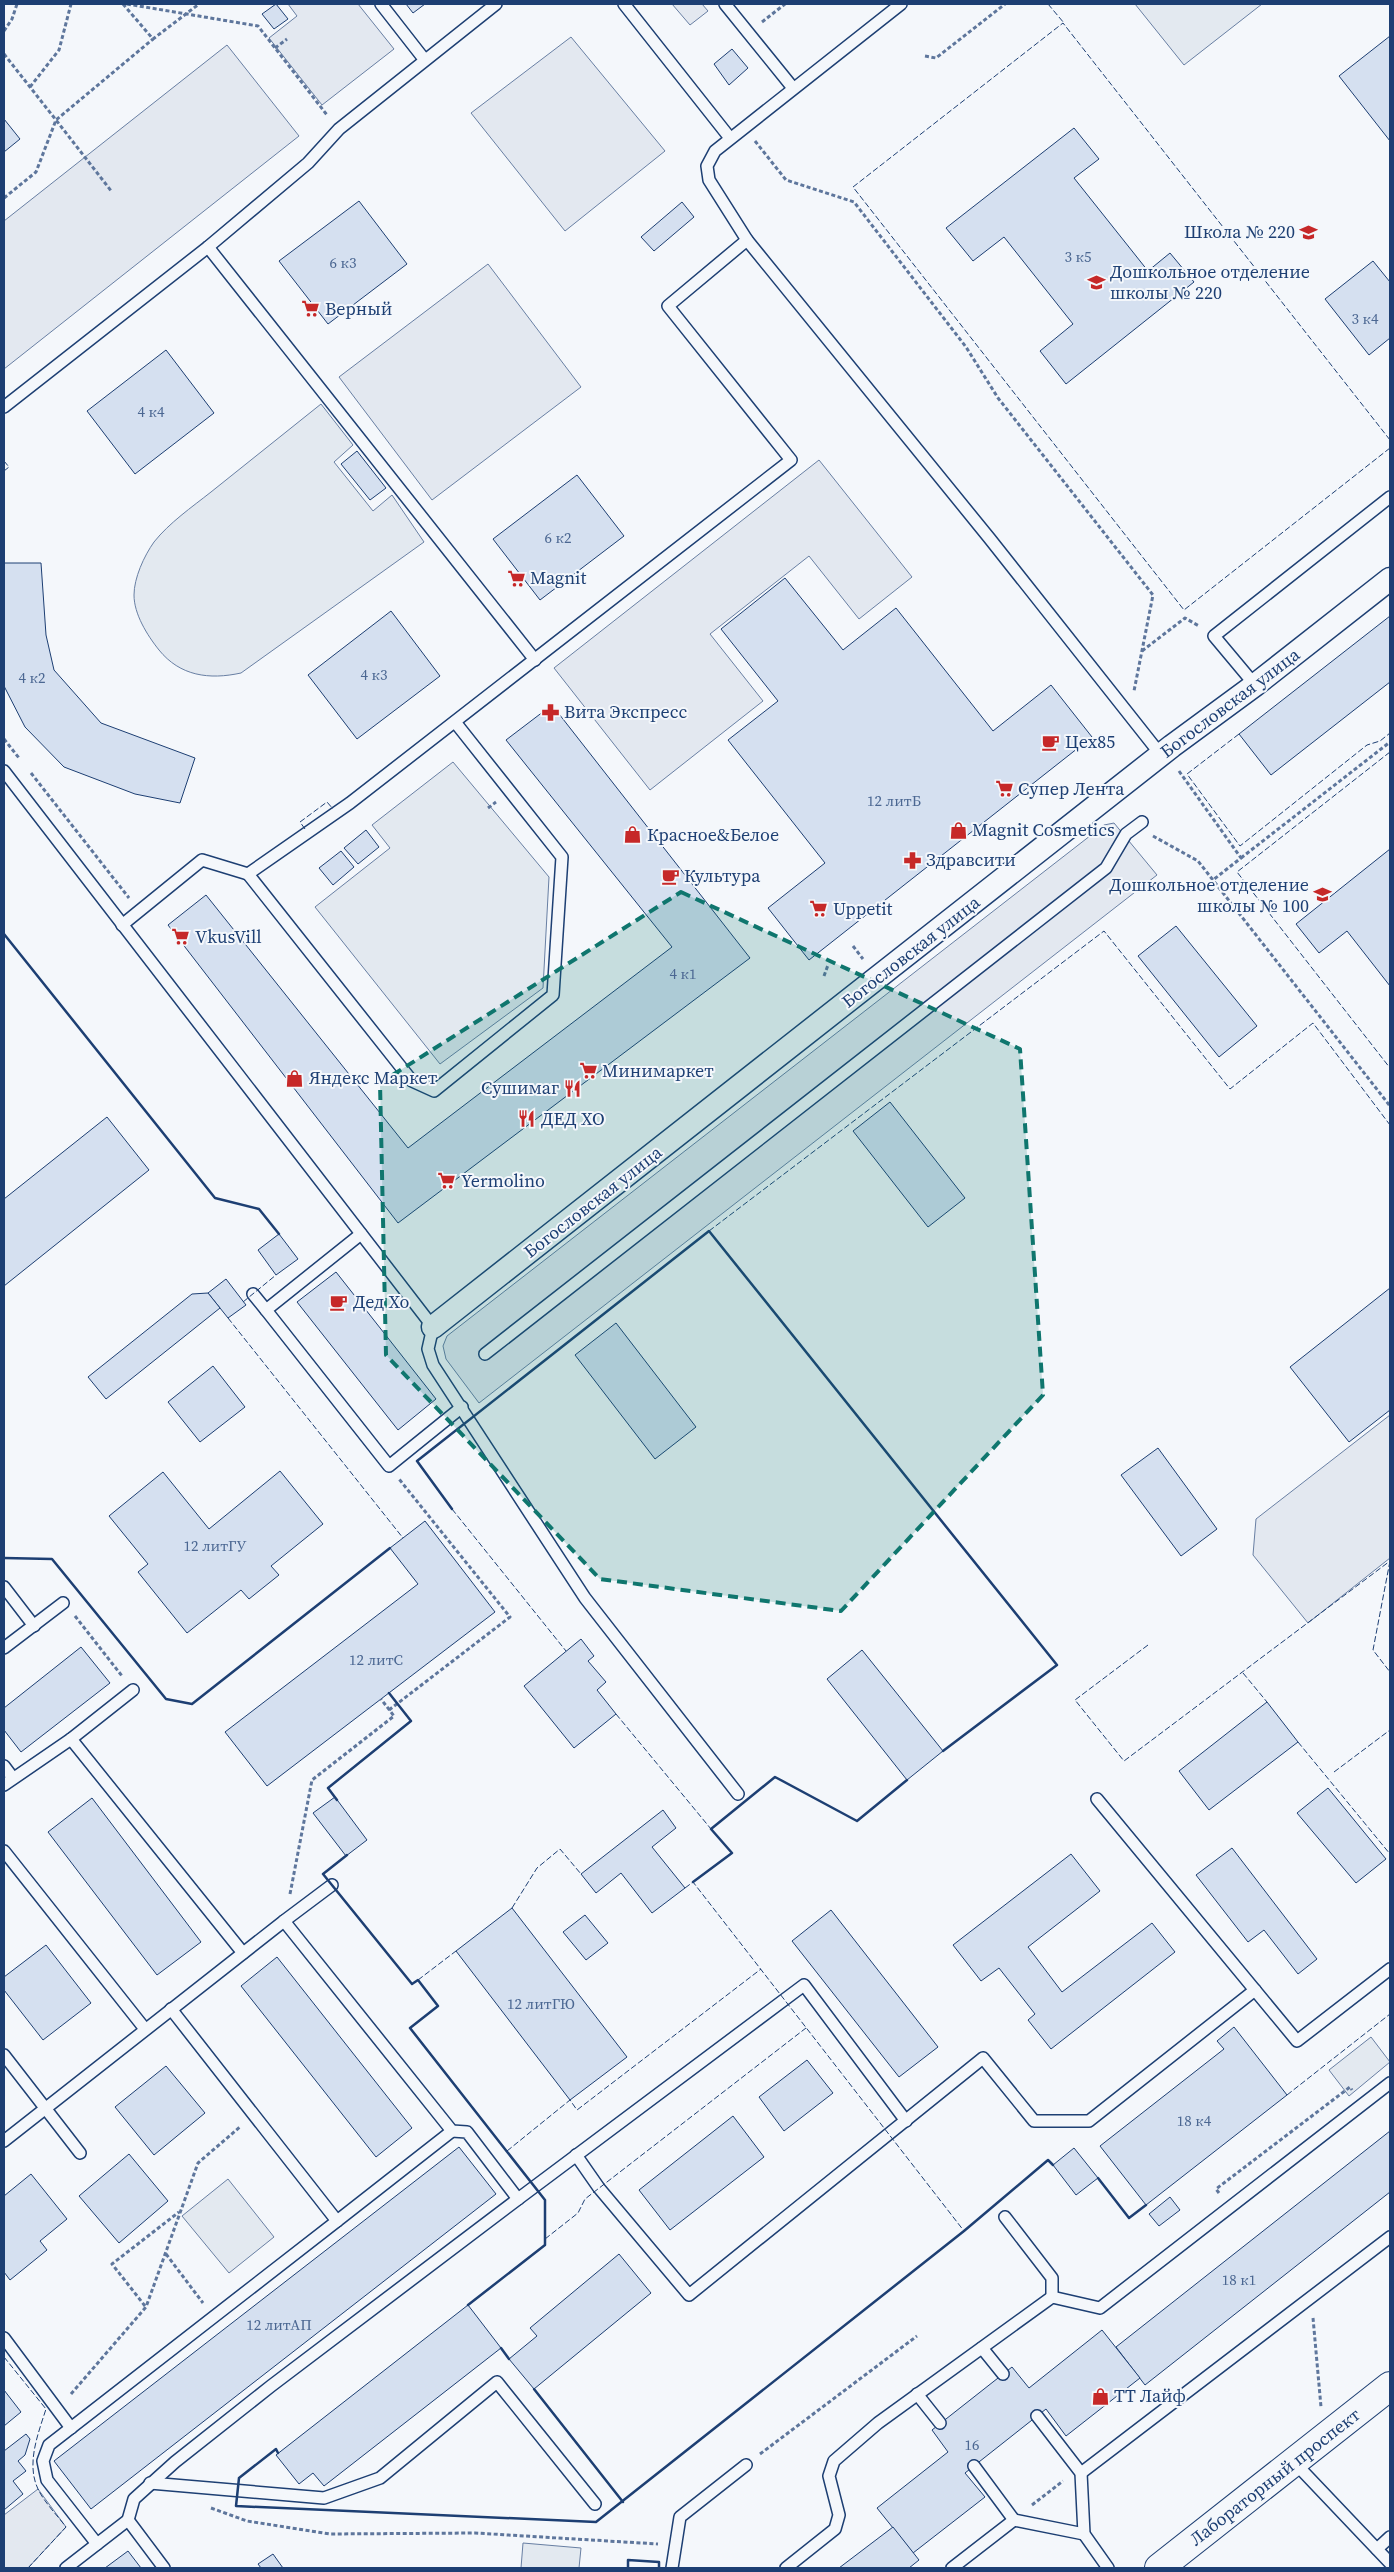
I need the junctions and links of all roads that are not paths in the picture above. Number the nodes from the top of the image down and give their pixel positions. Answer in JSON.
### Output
{"nodes":[{"id":1,"x":381,"y":4,"type":"edge"},
{"id":2,"x":496,"y":4,"type":"edge"},
{"id":3,"x":624,"y":4,"type":"edge"},
{"id":4,"x":724,"y":4,"type":"edge"},
{"id":5,"x":901,"y":4,"type":"edge"},
{"id":6,"x":424,"y":59,"type":"junction"},
{"id":7,"x":792,"y":88,"type":"junction"},
{"id":8,"x":730,"y":138,"type":"junction"},
{"id":9,"x":746,"y":240,"type":"junction"},
{"id":10,"x":208,"y":247,"type":"junction"},
{"id":11,"x":4,"y":407,"type":"edge"},
{"id":12,"x":1390,"y":497,"type":"edge"},
{"id":13,"x":1390,"y":579,"type":"edge"},
{"id":14,"x":534,"y":660,"type":"junction"},
{"id":15,"x":1255,"y":685,"type":"junction"},
{"id":16,"x":455,"y":722,"type":"junction"},
{"id":17,"x":1168,"y":759,"type":"junction"},
{"id":18,"x":4,"y":771,"type":"edge"},
{"id":19,"x":1142,"y":822,"type":"road end"},
{"id":20,"x":248,"y":874,"type":"junction"},
{"id":21,"x":122,"y":925,"type":"junction"},
{"id":22,"x":362,"y":1234,"type":"junction"},
{"id":23,"x":253,"y":1294,"type":"dead end"},
{"id":24,"x":266,"y":1310,"type":"junction"},
{"id":25,"x":433,"y":1327,"type":"junction"},
{"id":26,"x":485,"y":1354,"type":"dead end"},
{"id":27,"x":462,"y":1407,"type":"junction"},
{"id":28,"x":4,"y":1587,"type":"edge"},
{"id":29,"x":63,"y":1603,"type":"road end"},
{"id":30,"x":34,"y":1626,"type":"junction"},
{"id":31,"x":4,"y":1648,"type":"edge"},
{"id":32,"x":133,"y":1690,"type":"road end"},
{"id":33,"x":71,"y":1739,"type":"junction"},
{"id":34,"x":4,"y":1766,"type":"edge"},
{"id":35,"x":8,"y":1781,"type":"edge"},
{"id":36,"x":738,"y":1794,"type":"dead end"},
{"id":37,"x":1097,"y":1799,"type":"dead end"},
{"id":38,"x":4,"y":1851,"type":"edge"},
{"id":39,"x":332,"y":1885,"type":"dead end"},
{"id":40,"x":284,"y":1921,"type":"junction"},
{"id":41,"x":243,"y":1953,"type":"junction"},
{"id":42,"x":1390,"y":1969,"type":"edge"},
{"id":43,"x":1255,"y":1990,"type":"junction"},
{"id":44,"x":172,"y":2009,"type":"junction"},
{"id":45,"x":145,"y":2029,"type":"junction"},
{"id":46,"x":4,"y":2054,"type":"edge"},
{"id":47,"x":1390,"y":2082,"type":"edge"},
{"id":48,"x":46,"y":2108,"type":"junction"},
{"id":49,"x":906,"y":2121,"type":"junction"},
{"id":50,"x":452,"y":2131,"type":"junction"},
{"id":51,"x":4,"y":2141,"type":"edge"},
{"id":52,"x":80,"y":2153,"type":"dead end"},
{"id":53,"x":576,"y":2155,"type":"junction"},
{"id":54,"x":518,"y":2199,"type":"junction"},
{"id":55,"x":1005,"y":2217,"type":"dead end"},
{"id":56,"x":337,"y":2221,"type":"junction"},
{"id":57,"x":1390,"y":2238,"type":"edge"},
{"id":58,"x":1052,"y":2296,"type":"junction"},
{"id":59,"x":4,"y":2338,"type":"edge"},
{"id":60,"x":982,"y":2348,"type":"junction"},
{"id":61,"x":1003,"y":2374,"type":"dead end"},
{"id":62,"x":1390,"y":2386,"type":"edge"},
{"id":63,"x":917,"y":2394,"type":"junction"},
{"id":64,"x":1037,"y":2416,"type":"dead end"},
{"id":65,"x":940,"y":2424,"type":"dead end"},
{"id":66,"x":71,"y":2428,"type":"junction"},
{"id":67,"x":1294,"y":2462,"type":"junction"},
{"id":68,"x":746,"y":2465,"type":"road end"},
{"id":69,"x":974,"y":2466,"type":"dead end"},
{"id":70,"x":1081,"y":2473,"type":"junction"},
{"id":71,"x":150,"y":2483,"type":"junction"},
{"id":72,"x":595,"y":2504,"type":"dead end"},
{"id":73,"x":128,"y":2520,"type":"junction"},
{"id":74,"x":1014,"y":2520,"type":"junction"},
{"id":75,"x":1084,"y":2534,"type":"junction"},
{"id":76,"x":1390,"y":2537,"type":"edge"},
{"id":77,"x":97,"y":2544,"type":"junction"},
{"id":78,"x":1377,"y":2549,"type":"junction"},
{"id":79,"x":1390,"y":2563,"type":"edge"},
{"id":80,"x":66,"y":2568,"type":"edge"},
{"id":81,"x":164,"y":2568,"type":"edge"},
{"id":82,"x":672,"y":2568,"type":"edge"},
{"id":83,"x":786,"y":2568,"type":"edge"},
{"id":84,"x":952,"y":2568,"type":"edge"},
{"id":85,"x":1108,"y":2568,"type":"edge"},
{"id":86,"x":1159,"y":2568,"type":"edge"}],
"edges":[{"from":1,"to":6,"type":"lane"},
{"from":2,"to":6,"type":"lane"},
{"from":3,"to":8,"type":"lane"},
{"from":4,"to":7,"type":"lane"},
{"from":5,"to":7,"type":"lane"},
{"from":6,"to":10,"type":"lane"},
{"from":7,"to":8,"type":"lane"},
{"from":8,"to":9,"type":"lane"},
{"from":9,"to":14,"type":"lane"},
{"from":9,"to":17,"type":"lane"},
{"from":10,"to":11,"type":"lane"},
{"from":10,"to":14,"type":"lane"},
{"from":12,"to":15,"type":"lane"},
{"from":13,"to":15,"type":"street","name":"Богословская улица"},
{"from":14,"to":16,"type":"lane"},
{"from":15,"to":17,"type":"street","name":"Богословская улица"},
{"from":16,"to":20,"type":"lane"},
{"from":16,"to":20,"type":"lane"},
{"from":17,"to":25,"type":"street","name":"Богословская улица"},
{"from":18,"to":21,"type":"lane"},
{"from":19,"to":26,"type":"lane"},
{"from":20,"to":21,"type":"lane"},
{"from":21,"to":22,"type":"lane"},
{"from":22,"to":24,"type":"lane"},
{"from":22,"to":25,"type":"lane"},
{"from":23,"to":24,"type":"lane"},
{"from":24,"to":27,"type":"lane"},
{"from":25,"to":27,"type":"lane"},
{"from":27,"to":36,"type":"lane"},
{"from":28,"to":30,"type":"lane"},
{"from":29,"to":30,"type":"lane"},
{"from":30,"to":31,"type":"lane"},
{"from":32,"to":33,"type":"lane"},
{"from":33,"to":35,"type":"lane"},
{"from":33,"to":41,"type":"lane"},
{"from":34,"to":35,"type":"lane"},
{"from":37,"to":43,"type":"lane"},
{"from":38,"to":45,"type":"lane"},
{"from":39,"to":40,"type":"lane"},
{"from":40,"to":41,"type":"lane"},
{"from":40,"to":50,"type":"lane"},
{"from":41,"to":44,"type":"lane"},
{"from":42,"to":43,"type":"lane"},
{"from":43,"to":49,"type":"lane"},
{"from":44,"to":45,"type":"lane"},
{"from":44,"to":56,"type":"lane"},
{"from":45,"to":48,"type":"lane"},
{"from":46,"to":48,"type":"lane"},
{"from":47,"to":58,"type":"lane"},
{"from":48,"to":51,"type":"lane"},
{"from":48,"to":52,"type":"lane"},
{"from":49,"to":53,"type":"lane"},
{"from":49,"to":53,"type":"lane"},
{"from":50,"to":54,"type":"lane"},
{"from":50,"to":56,"type":"lane"},
{"from":53,"to":54,"type":"lane"},
{"from":54,"to":71,"type":"lane"},
{"from":55,"to":58,"type":"lane"},
{"from":56,"to":66,"type":"lane"},
{"from":57,"to":70,"type":"lane"},
{"from":58,"to":60,"type":"lane"},
{"from":59,"to":66,"type":"lane"},
{"from":60,"to":61,"type":"lane"},
{"from":60,"to":63,"type":"lane"},
{"from":62,"to":67,"type":"street","name":"Лабораторный проспект"},
{"from":63,"to":65,"type":"lane"},
{"from":63,"to":83,"type":"lane"},
{"from":64,"to":70,"type":"lane"},
{"from":66,"to":77,"type":"lane"},
{"from":67,"to":78,"type":"lane"},
{"from":67,"to":86,"type":"street","name":"Лабораторный проспект"},
{"from":68,"to":82,"type":"lane"},
{"from":69,"to":74,"type":"lane"},
{"from":70,"to":75,"type":"lane"},
{"from":71,"to":72,"type":"lane"},
{"from":71,"to":73,"type":"lane"},
{"from":73,"to":77,"type":"lane"},
{"from":73,"to":81,"type":"lane"},
{"from":74,"to":75,"type":"lane"},
{"from":74,"to":84,"type":"lane"},
{"from":75,"to":85,"type":"lane"},
{"from":76,"to":78,"type":"lane"},
{"from":77,"to":80,"type":"lane"},
{"from":78,"to":79,"type":"lane"}]}
